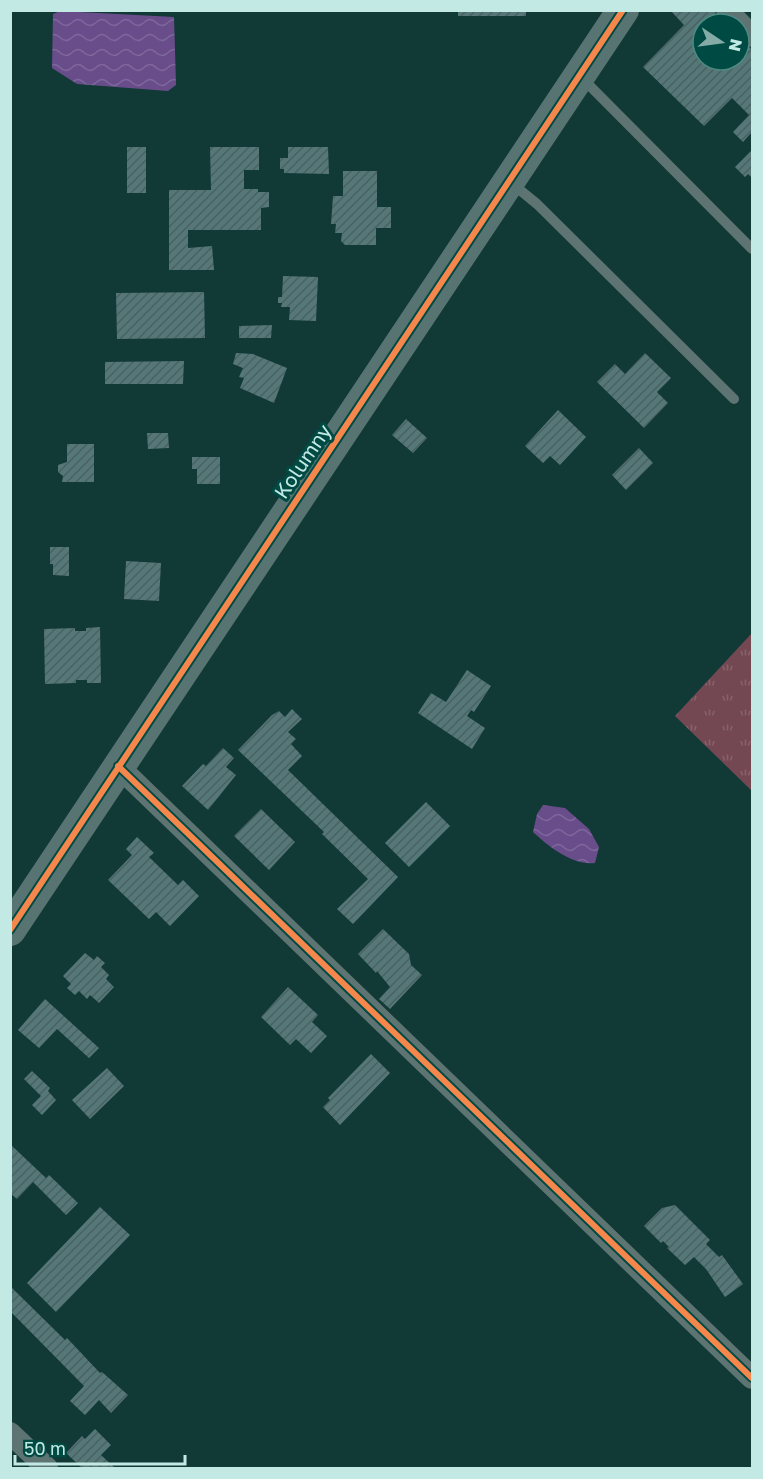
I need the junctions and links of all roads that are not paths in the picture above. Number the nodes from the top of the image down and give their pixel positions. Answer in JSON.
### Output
{"nodes":[{"id":1,"x":623,"y":10,"type":"edge"},
{"id":2,"x":727,"y":10,"type":"edge"},
{"id":3,"x":753,"y":36,"type":"edge"},
{"id":4,"x":579,"y":75,"type":"junction"},
{"id":5,"x":508,"y":181,"type":"junction"},
{"id":6,"x":753,"y":249,"type":"edge"},
{"id":7,"x":734,"y":399,"type":"dead end"},
{"id":8,"x":118,"y":766,"type":"junction"},
{"id":9,"x":10,"y":930,"type":"edge"},
{"id":10,"x":753,"y":1378,"type":"edge"},
{"id":11,"x":10,"y":1433,"type":"edge"},
{"id":12,"x":47,"y":1468,"type":"edge"}],
"edges":[{"from":1,"to":4,"type":"street","name":"Kolumny"},
{"from":2,"to":3,"type":"street"},
{"from":4,"to":5,"type":"street","name":"Kolumny"},
{"from":4,"to":6,"type":"lane"},
{"from":5,"to":7,"type":"lane"},
{"from":5,"to":8,"type":"street","name":"Kolumny"},
{"from":8,"to":9,"type":"street","name":"Kolumny"},
{"from":8,"to":10,"type":"street"},
{"from":11,"to":12,"type":"street"}]}
